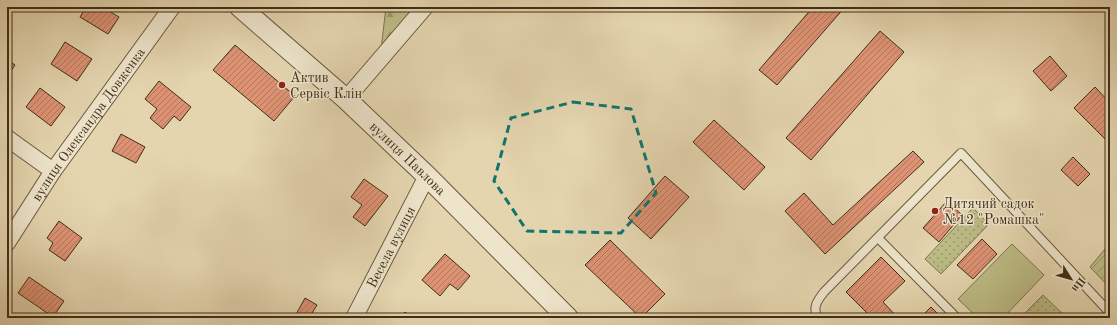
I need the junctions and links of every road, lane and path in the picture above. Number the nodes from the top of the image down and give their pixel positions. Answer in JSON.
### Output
{"nodes":[{"id":1,"x":172,"y":7,"type":"edge"},
{"id":2,"x":240,"y":7,"type":"edge"},
{"id":3,"x":425,"y":7,"type":"edge"},
{"id":4,"x":346,"y":99,"type":"junction"},
{"id":5,"x":7,"y":138,"type":"edge"},
{"id":6,"x":54,"y":171,"type":"junction"},
{"id":7,"x":427,"y":176,"type":"junction"},
{"id":8,"x":878,"y":238,"type":"junction"},
{"id":9,"x":7,"y":243,"type":"edge"},
{"id":10,"x":1110,"y":313,"type":"edge"},
{"id":11,"x":354,"y":318,"type":"edge"},
{"id":12,"x":568,"y":318,"type":"edge"},
{"id":13,"x":818,"y":318,"type":"edge"},
{"id":14,"x":957,"y":318,"type":"edge"}],
"edges":[{"from":1,"to":6,"type":"street","name":"вулиця Олександра Довженка"},
{"from":2,"to":4,"type":"street","name":"вулиця Павлова"},
{"from":3,"to":4,"type":"street"},
{"from":4,"to":7,"type":"street","name":"вулиця Павлова"},
{"from":5,"to":6,"type":"street"},
{"from":6,"to":9,"type":"street","name":"вулиця Олександра Довженка"},
{"from":7,"to":11,"type":"street","name":"Весела вулиця"},
{"from":7,"to":12,"type":"street","name":"вулиця Павлова"},
{"from":8,"to":10,"type":"lane"},
{"from":8,"to":13,"type":"lane"},
{"from":8,"to":14,"type":"lane"}]}
